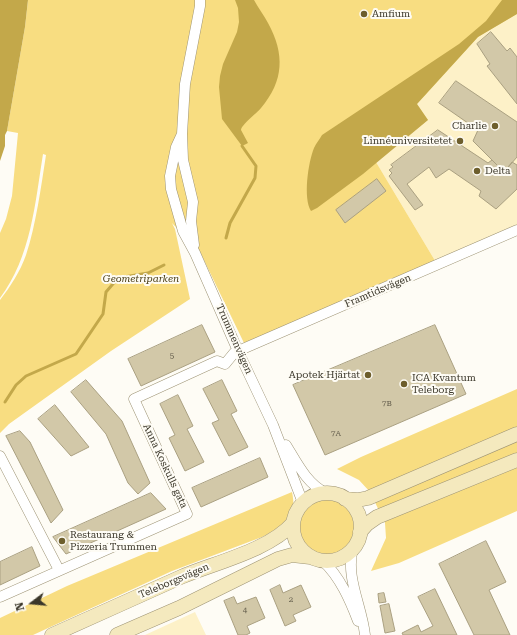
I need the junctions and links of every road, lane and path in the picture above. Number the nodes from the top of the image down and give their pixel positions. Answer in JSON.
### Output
{"nodes":[{"id":1,"x":200,"y":0,"type":"edge"},
{"id":2,"x":182,"y":134,"type":"junction"},
{"id":3,"x":517,"y":230,"type":"edge"},
{"id":4,"x":195,"y":253,"type":"junction"},
{"id":5,"x":238,"y":351,"type":"junction"},
{"id":6,"x":273,"y":425,"type":"junction"},
{"id":7,"x":517,"y":434,"type":"edge"},
{"id":8,"x":0,"y":456,"type":"edge"},
{"id":9,"x":517,"y":460,"type":"edge"},
{"id":10,"x":326,"y":493,"type":"junction"},
{"id":11,"x":345,"y":498,"type":"junction"},
{"id":12,"x":303,"y":503,"type":"junction"},
{"id":13,"x":293,"y":523,"type":"junction"},
{"id":14,"x":360,"y":532,"type":"junction"},
{"id":15,"x":354,"y":548,"type":"junction"},
{"id":16,"x":316,"y":559,"type":"junction"},
{"id":17,"x":59,"y":570,"type":"junction"},
{"id":18,"x":0,"y":597,"type":"edge"},
{"id":19,"x":52,"y":635,"type":"edge"},
{"id":20,"x":117,"y":635,"type":"edge"},
{"id":21,"x":364,"y":635,"type":"edge"}],
"edges":[{"from":1,"to":2,"type":"street","name":"Trummenvägen"},
{"from":2,"to":4,"type":"street","name":"Trummenvägen"},
{"from":2,"to":4,"type":"street","name":"Trummenvägen"},
{"from":3,"to":5,"type":"street","name":"Framtidsvägen"},
{"from":4,"to":5,"type":"street","name":"Trummenvägen"},
{"from":5,"to":6,"type":"street","name":"Trummenvägen"},
{"from":5,"to":17,"type":"street","name":"Anna Koskulls gata"},
{"from":6,"to":10,"type":"street","name":"Trummenvägen"},
{"from":6,"to":12,"type":"street","name":"Trummenvägen"},
{"from":7,"to":11,"type":"main road"},
{"from":8,"to":17,"type":"street"},
{"from":9,"to":14,"type":"main road"},
{"from":10,"to":11,"type":"main road"},
{"from":10,"to":12,"type":"main road"},
{"from":11,"to":14,"type":"main road"},
{"from":12,"to":13,"type":"main road"},
{"from":13,"to":16,"type":"main road"},
{"from":13,"to":19,"type":"main road","name":"Teleborgsvägen"},
{"from":14,"to":15,"type":"main road"},
{"from":15,"to":16,"type":"main road"},
{"from":15,"to":21,"type":"street"},
{"from":16,"to":20,"type":"main road"},
{"from":16,"to":21,"type":"street"},
{"from":17,"to":18,"type":"street","name":"Anna Koskulls gata"}]}
